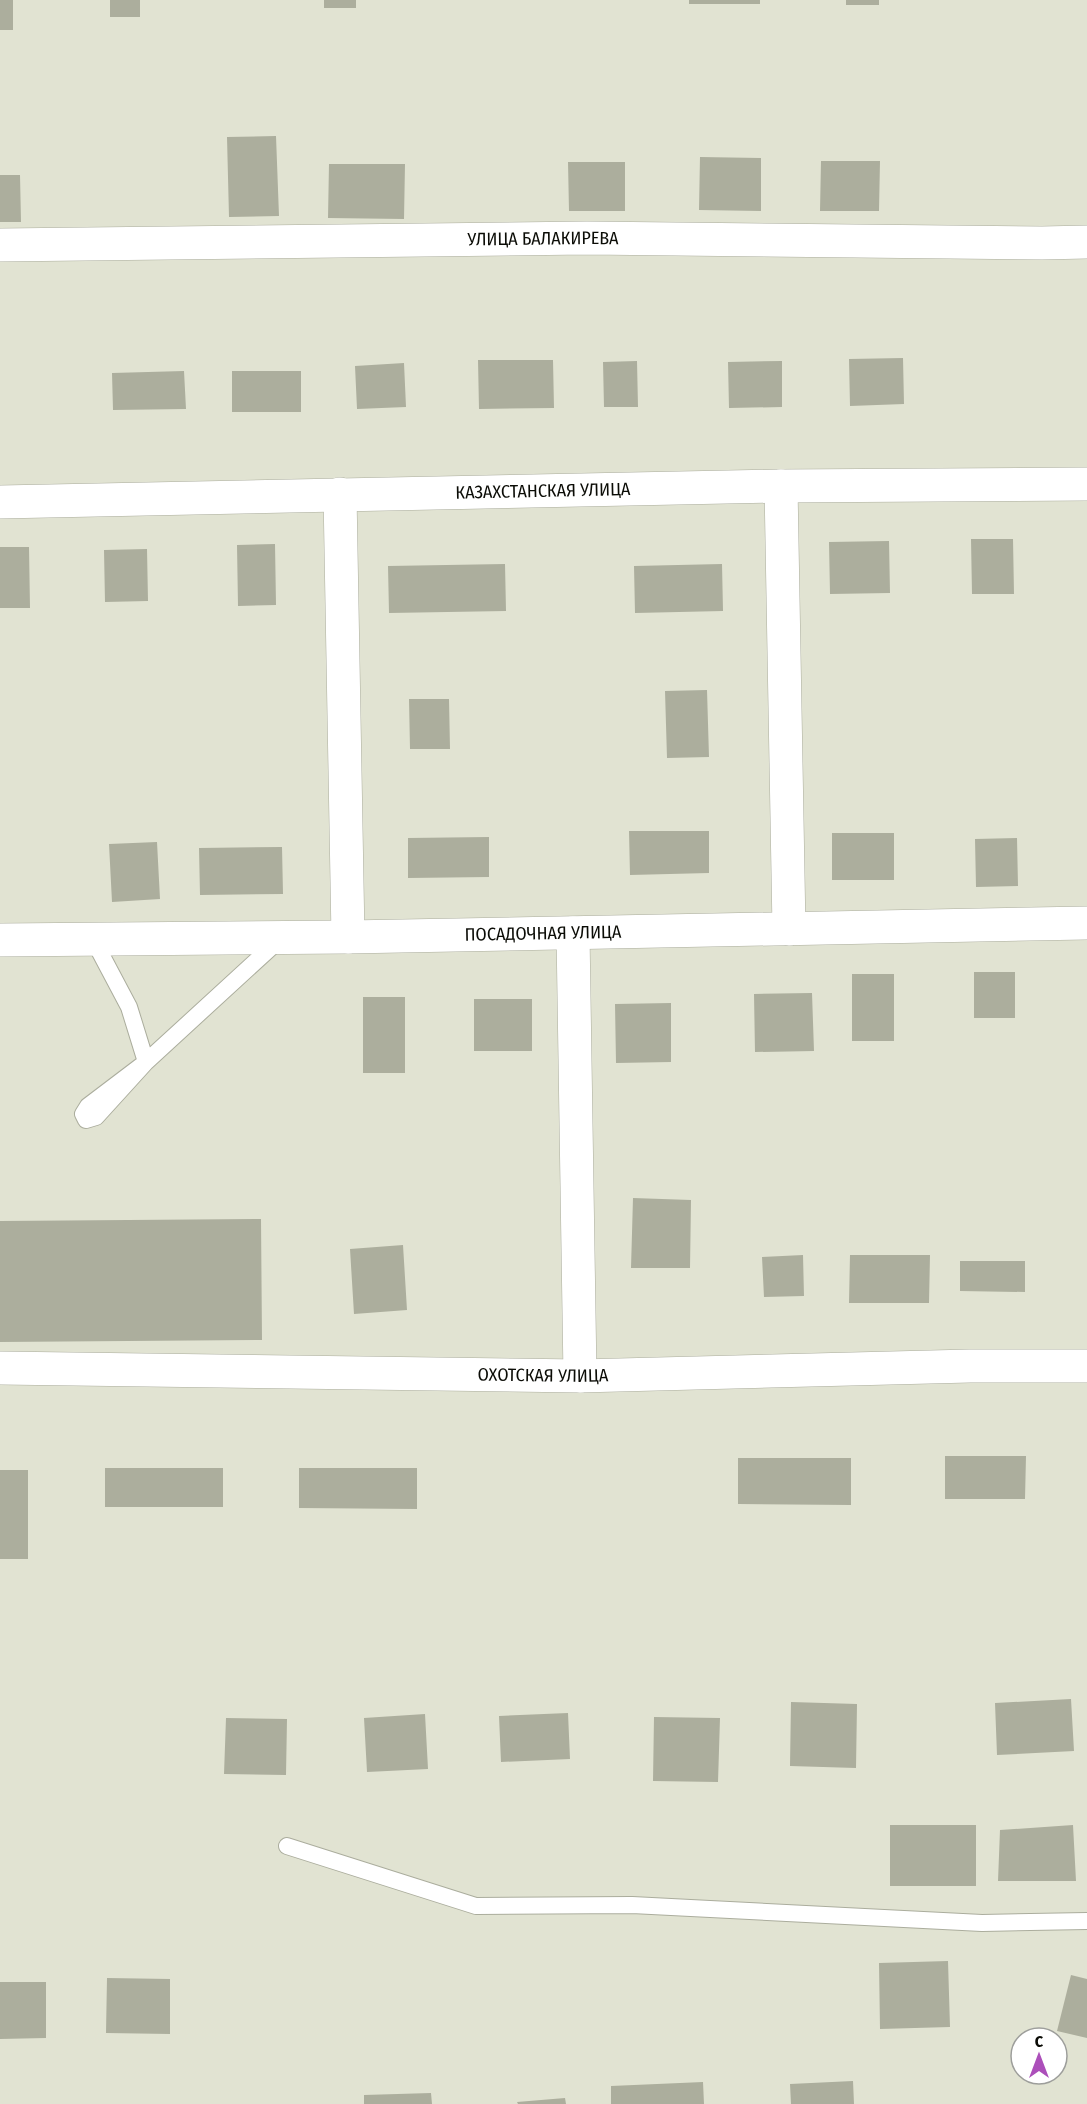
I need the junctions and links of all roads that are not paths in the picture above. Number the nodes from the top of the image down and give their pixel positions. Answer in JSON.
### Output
{"nodes":[{"id":1,"x":1087,"y":242,"type":"edge"},
{"id":2,"x":0,"y":245,"type":"edge"},
{"id":3,"x":1087,"y":484,"type":"edge"},
{"id":4,"x":781,"y":486,"type":"junction"},
{"id":5,"x":340,"y":494,"type":"junction"},
{"id":6,"x":0,"y":502,"type":"edge"},
{"id":7,"x":1087,"y":923,"type":"edge"},
{"id":8,"x":789,"y":929,"type":"junction"},
{"id":9,"x":573,"y":933,"type":"junction"},
{"id":10,"x":348,"y":937,"type":"junction"},
{"id":11,"x":282,"y":938,"type":"junction"},
{"id":12,"x":93,"y":939,"type":"junction"},
{"id":13,"x":0,"y":940,"type":"edge"},
{"id":14,"x":1087,"y":1366,"type":"edge"},
{"id":15,"x":0,"y":1368,"type":"edge"},
{"id":16,"x":580,"y":1376,"type":"junction"},
{"id":17,"x":288,"y":1846,"type":"dead end"},
{"id":18,"x":1087,"y":1920,"type":"edge"}],
"edges":[{"from":1,"to":2,"type":"street","name":"УЛИЦА БАЛАКИРЕВА"},
{"from":3,"to":4,"type":"street","name":"КАЗАХСТАНСКАЯ УЛИЦА"},
{"from":4,"to":5,"type":"street","name":"КАЗАХСТАНСКАЯ УЛИЦА"},
{"from":4,"to":8,"type":"street"},
{"from":5,"to":6,"type":"street","name":"КАЗАХСТАНСКАЯ УЛИЦА"},
{"from":5,"to":10,"type":"street"},
{"from":7,"to":8,"type":"street","name":"ПОСАДОЧНАЯ УЛИЦА"},
{"from":8,"to":9,"type":"street","name":"ПОСАДОЧНАЯ УЛИЦА"},
{"from":9,"to":10,"type":"street","name":"ПОСАДОЧНАЯ УЛИЦА"},
{"from":9,"to":16,"type":"street"},
{"from":10,"to":11,"type":"street","name":"ПОСАДОЧНАЯ УЛИЦА"},
{"from":11,"to":12,"type":"street","name":"ПОСАДОЧНАЯ УЛИЦА"},
{"from":11,"to":12,"type":"lane"},
{"from":12,"to":13,"type":"street","name":"ПОСАДОЧНАЯ УЛИЦА"},
{"from":14,"to":16,"type":"street","name":"ОХОТСКАЯ УЛИЦА"},
{"from":15,"to":16,"type":"street","name":"ОХОТСКАЯ УЛИЦА"},
{"from":17,"to":18,"type":"lane"}]}
